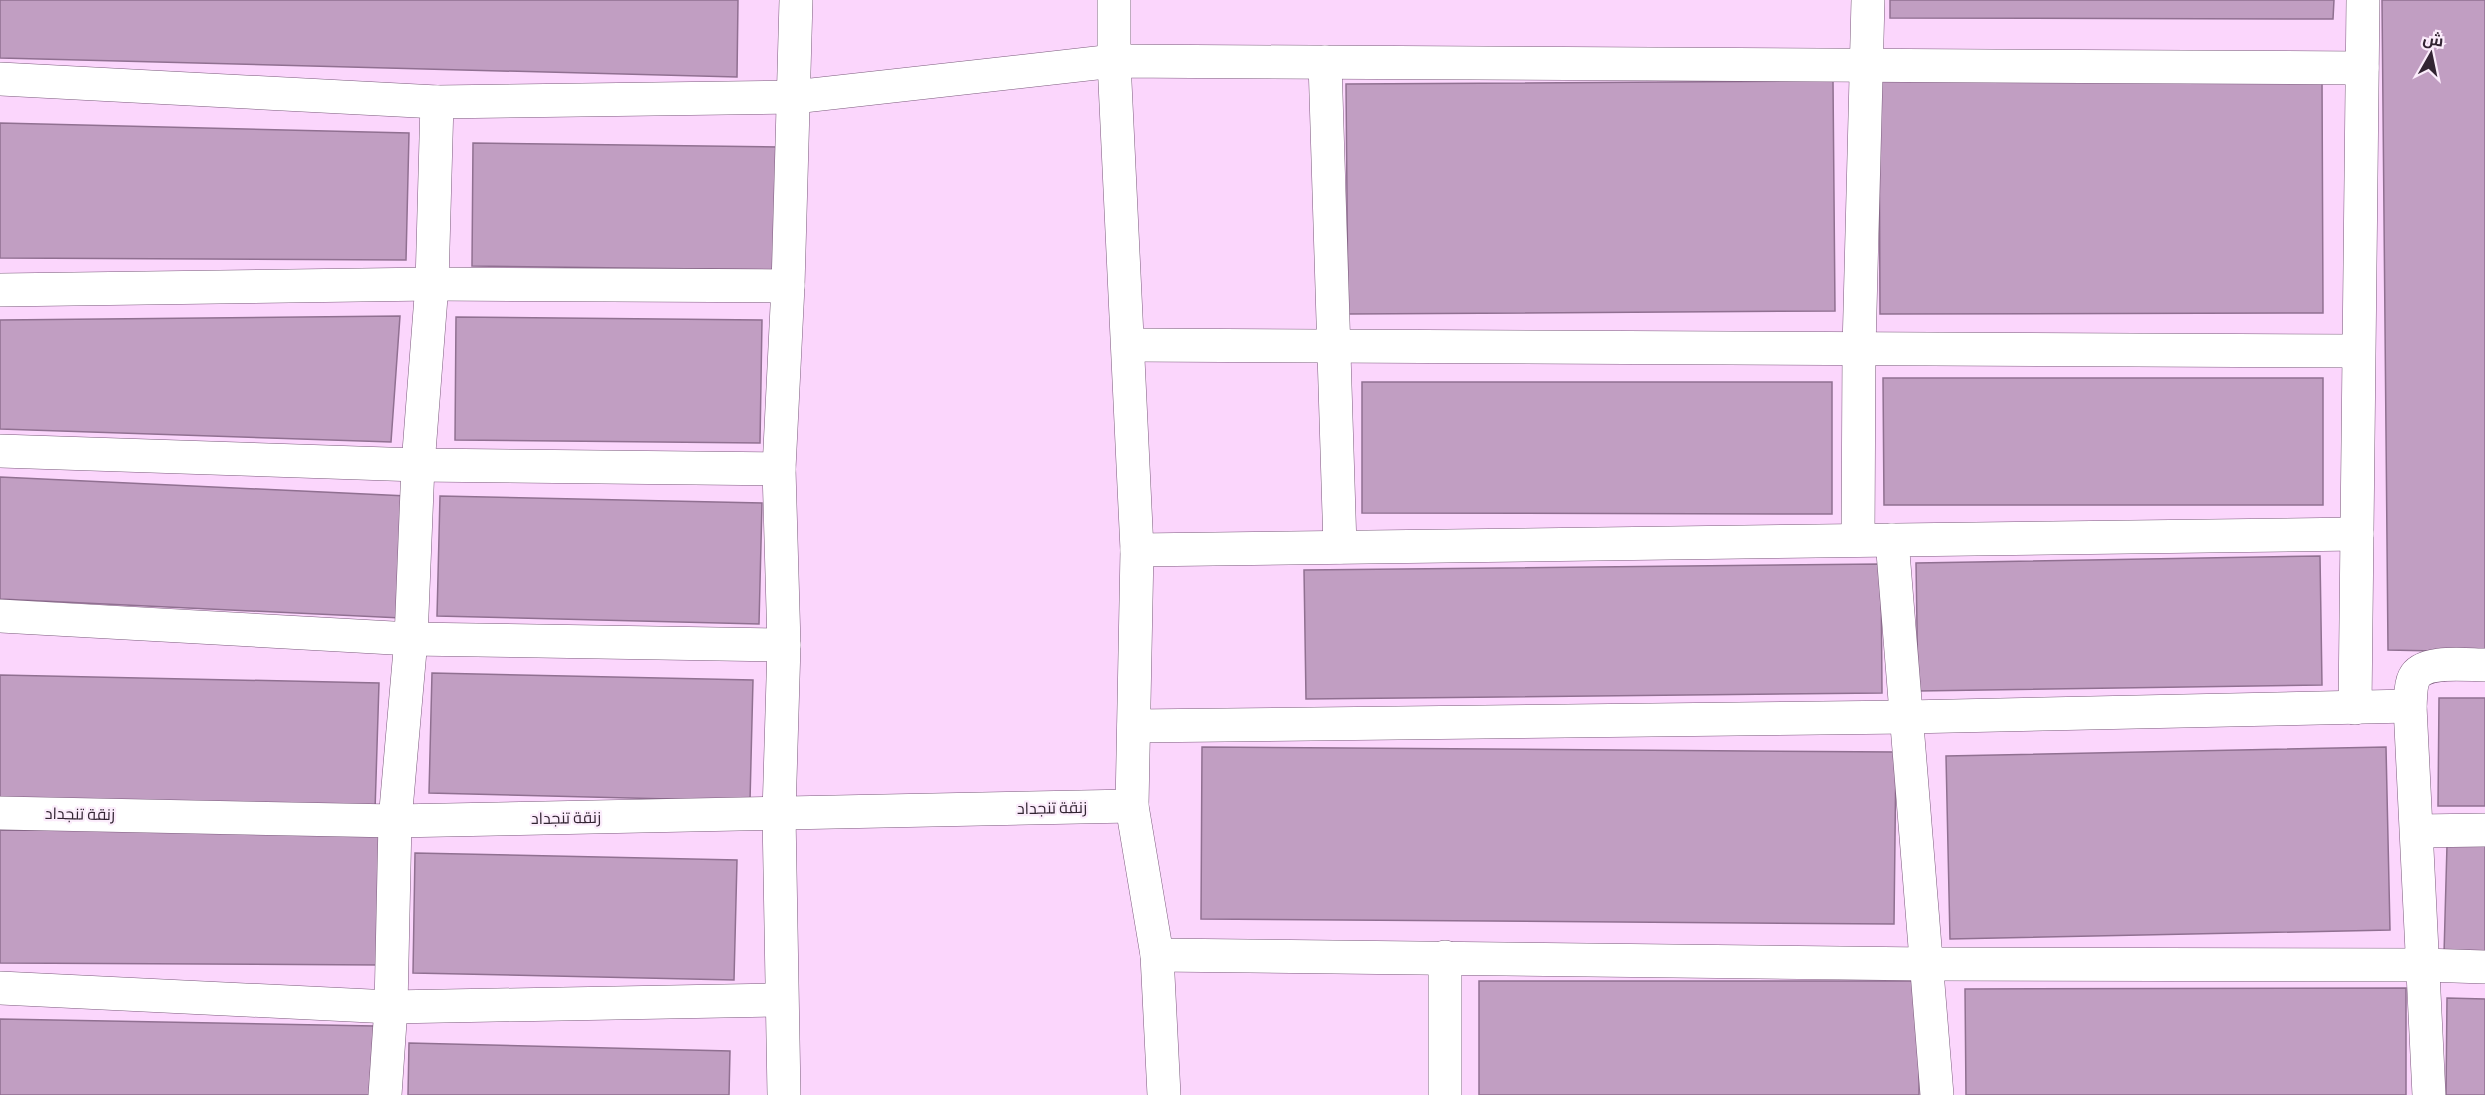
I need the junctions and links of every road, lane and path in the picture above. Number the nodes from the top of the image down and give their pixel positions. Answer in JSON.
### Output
{"nodes":[{"id":1,"x":796,"y":0,"type":"edge"},
{"id":2,"x":1114,"y":0,"type":"edge"},
{"id":3,"x":1868,"y":0,"type":"edge"},
{"id":4,"x":2363,"y":0,"type":"edge"},
{"id":5,"x":1114,"y":61,"type":"junction"},
{"id":6,"x":1325,"y":62,"type":"junction"},
{"id":7,"x":1865,"y":65,"type":"junction"},
{"id":8,"x":2362,"y":68,"type":"junction"},
{"id":9,"x":0,"y":79,"type":"edge"},
{"id":10,"x":794,"y":97,"type":"junction"},
{"id":11,"x":437,"y":102,"type":"junction"},
{"id":12,"x":432,"y":284,"type":"junction"},
{"id":13,"x":788,"y":286,"type":"junction"},
{"id":14,"x":0,"y":290,"type":"edge"},
{"id":15,"x":1128,"y":345,"type":"junction"},
{"id":16,"x":1334,"y":346,"type":"junction"},
{"id":17,"x":1859,"y":349,"type":"junction"},
{"id":18,"x":2358,"y":351,"type":"junction"},
{"id":19,"x":0,"y":451,"type":"edge"},
{"id":20,"x":418,"y":465,"type":"junction"},
{"id":21,"x":779,"y":469,"type":"junction"},
{"id":22,"x":2357,"y":534,"type":"junction"},
{"id":23,"x":1858,"y":540,"type":"junction"},
{"id":24,"x":1892,"y":540,"type":"junction"},
{"id":25,"x":1340,"y":547,"type":"junction"},
{"id":26,"x":1137,"y":550,"type":"junction"},
{"id":27,"x":0,"y":616,"type":"edge"},
{"id":28,"x":411,"y":639,"type":"junction"},
{"id":29,"x":784,"y":645,"type":"junction"},
{"id":30,"x":2485,"y":665,"type":"edge"},
{"id":31,"x":2410,"y":706,"type":"junction"},
{"id":32,"x":2355,"y":708,"type":"junction"},
{"id":33,"x":1907,"y":717,"type":"junction"},
{"id":34,"x":1134,"y":726,"type":"junction"},
{"id":35,"x":1132,"y":806,"type":"junction"},
{"id":36,"x":0,"y":813,"type":"edge"},
{"id":37,"x":779,"y":814,"type":"junction"},
{"id":38,"x":395,"y":821,"type":"junction"},
{"id":39,"x":2418,"y":831,"type":"junction"},
{"id":40,"x":2485,"y":831,"type":"edge"},
{"id":41,"x":1157,"y":955,"type":"junction"},
{"id":42,"x":1445,"y":957,"type":"junction"},
{"id":43,"x":1926,"y":964,"type":"junction"},
{"id":44,"x":2423,"y":965,"type":"junction"},
{"id":45,"x":2485,"y":968,"type":"edge"},
{"id":46,"x":0,"y":988,"type":"edge"},
{"id":47,"x":781,"y":1000,"type":"junction"},
{"id":48,"x":390,"y":1007,"type":"junction"},
{"id":49,"x":386,"y":1095,"type":"edge"},
{"id":50,"x":784,"y":1095,"type":"edge"},
{"id":51,"x":1164,"y":1095,"type":"edge"},
{"id":52,"x":1445,"y":1095,"type":"edge"},
{"id":53,"x":1937,"y":1095,"type":"edge"},
{"id":54,"x":2430,"y":1095,"type":"edge"}],
"edges":[{"from":1,"to":10,"type":"street"},
{"from":2,"to":5,"type":"street"},
{"from":3,"to":7,"type":"street"},
{"from":4,"to":8,"type":"street"},
{"from":5,"to":6,"type":"street"},
{"from":5,"to":10,"type":"street"},
{"from":5,"to":15,"type":"street"},
{"from":6,"to":7,"type":"street"},
{"from":6,"to":16,"type":"street"},
{"from":7,"to":8,"type":"street"},
{"from":7,"to":17,"type":"street"},
{"from":8,"to":18,"type":"street"},
{"from":9,"to":11,"type":"street"},
{"from":10,"to":11,"type":"street"},
{"from":10,"to":13,"type":"street"},
{"from":11,"to":12,"type":"street"},
{"from":12,"to":13,"type":"street"},
{"from":12,"to":14,"type":"street"},
{"from":12,"to":20,"type":"street"},
{"from":13,"to":21,"type":"street"},
{"from":15,"to":16,"type":"street"},
{"from":15,"to":26,"type":"street"},
{"from":16,"to":17,"type":"street"},
{"from":16,"to":25,"type":"street"},
{"from":17,"to":18,"type":"street"},
{"from":17,"to":23,"type":"street"},
{"from":18,"to":22,"type":"street"},
{"from":19,"to":20,"type":"street"},
{"from":20,"to":21,"type":"street"},
{"from":20,"to":28,"type":"street"},
{"from":21,"to":29,"type":"street"},
{"from":22,"to":24,"type":"street"},
{"from":22,"to":32,"type":"street"},
{"from":23,"to":24,"type":"street"},
{"from":23,"to":25,"type":"street"},
{"from":24,"to":33,"type":"street"},
{"from":25,"to":26,"type":"street"},
{"from":26,"to":34,"type":"street"},
{"from":27,"to":28,"type":"street"},
{"from":28,"to":29,"type":"street"},
{"from":28,"to":38,"type":"street"},
{"from":29,"to":37,"type":"street"},
{"from":30,"to":31,"type":"street"},
{"from":31,"to":32,"type":"street"},
{"from":31,"to":39,"type":"street"},
{"from":32,"to":33,"type":"street"},
{"from":33,"to":34,"type":"street"},
{"from":33,"to":43,"type":"street"},
{"from":34,"to":35,"type":"street"},
{"from":35,"to":37,"type":"street","name":"زنقة تنجداد"},
{"from":35,"to":41,"type":"street"},
{"from":36,"to":38,"type":"street","name":"زنقة تنجداد"},
{"from":37,"to":38,"type":"street","name":"زنقة تنجداد"},
{"from":37,"to":47,"type":"street"},
{"from":38,"to":48,"type":"street"},
{"from":39,"to":40,"type":"street"},
{"from":39,"to":44,"type":"street"},
{"from":41,"to":42,"type":"street"},
{"from":41,"to":51,"type":"street"},
{"from":42,"to":43,"type":"street"},
{"from":42,"to":52,"type":"street"},
{"from":43,"to":44,"type":"street"},
{"from":43,"to":53,"type":"street"},
{"from":44,"to":45,"type":"street"},
{"from":44,"to":54,"type":"street"},
{"from":46,"to":48,"type":"street"},
{"from":47,"to":48,"type":"street"},
{"from":47,"to":50,"type":"street"},
{"from":48,"to":49,"type":"street"}]}
